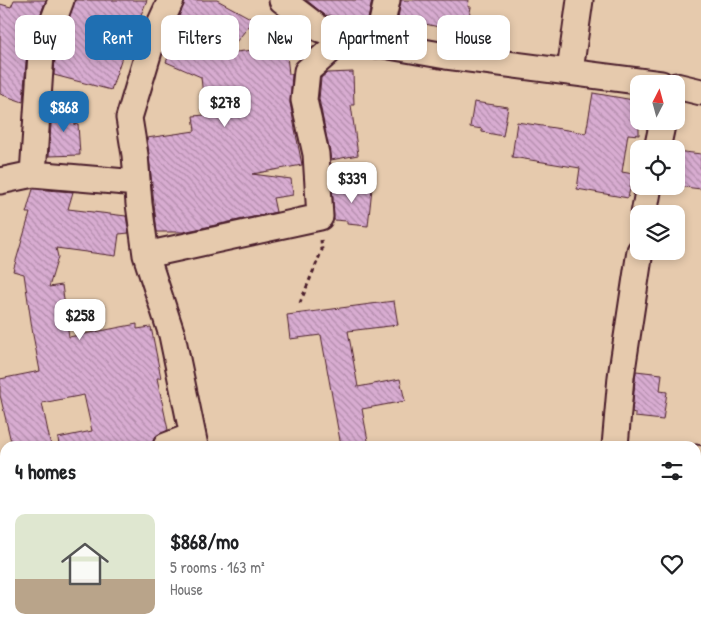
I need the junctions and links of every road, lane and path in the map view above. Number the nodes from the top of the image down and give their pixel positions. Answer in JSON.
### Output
{"nodes":[{"id":1,"x":62,"y":0,"type":"edge"},
{"id":2,"x":171,"y":0,"type":"edge"},
{"id":3,"x":282,"y":0,"type":"edge"},
{"id":4,"x":387,"y":0,"type":"edge"},
{"id":5,"x":580,"y":0,"type":"edge"},
{"id":6,"x":381,"y":15,"type":"edge"},
{"id":7,"x":321,"y":29,"type":"edge"},
{"id":8,"x":427,"y":53,"type":"edge"},
{"id":9,"x":321,"y":59,"type":"edge"},
{"id":10,"x":570,"y":71,"type":"junction"},
{"id":11,"x":630,"y":80,"type":"edge"},
{"id":12,"x":685,"y":88,"type":"edge"},
{"id":13,"x":701,"y":92,"type":"edge"},
{"id":14,"x":33,"y":174,"type":"junction"},
{"id":15,"x":0,"y":181,"type":"edge"},
{"id":16,"x":137,"y":183,"type":"junction"},
{"id":17,"x":320,"y":217,"type":"junction"},
{"id":18,"x":146,"y":256,"type":"junction"},
{"id":19,"x":639,"y":260,"type":"edge"},
{"id":20,"x":300,"y":303,"type":"dead end"},
{"id":21,"x":194,"y":441,"type":"edge"},
{"id":22,"x":616,"y":441,"type":"edge"}],
"edges":[{"from":1,"to":14,"type":"street"},
{"from":2,"to":16,"type":"street"},
{"from":3,"to":7,"type":"street"},
{"from":4,"to":6,"type":"street"},
{"from":5,"to":10,"type":"street"},
{"from":8,"to":10,"type":"street"},
{"from":9,"to":17,"type":"street"},
{"from":10,"to":11,"type":"street"},
{"from":12,"to":13,"type":"street"},
{"from":14,"to":15,"type":"street"},
{"from":14,"to":16,"type":"street"},
{"from":16,"to":18,"type":"street"},
{"from":17,"to":18,"type":"street"},
{"from":17,"to":20,"type":"path"},
{"from":18,"to":21,"type":"street"},
{"from":19,"to":22,"type":"street"}]}
